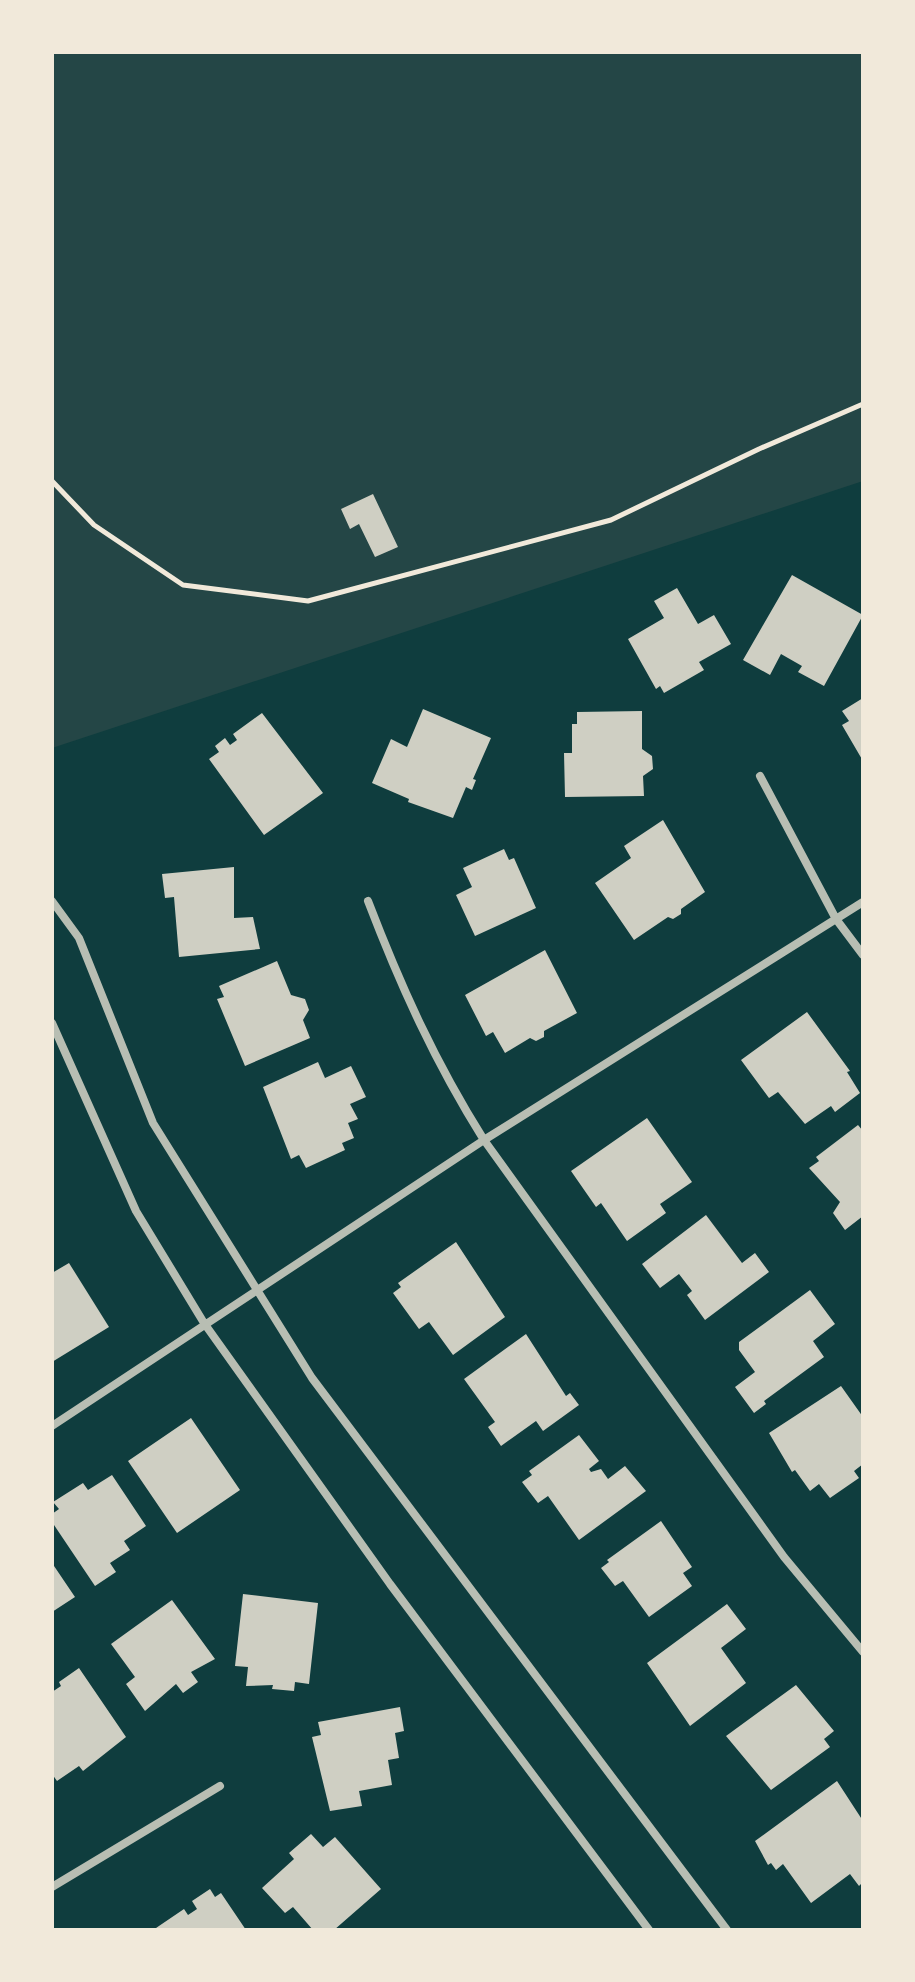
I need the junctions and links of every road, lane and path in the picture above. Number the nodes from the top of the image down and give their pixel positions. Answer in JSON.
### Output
{"nodes":[{"id":1,"x":863,"y":404,"type":"edge"},
{"id":2,"x":52,"y":481,"type":"edge"},
{"id":3,"x":760,"y":776,"type":"dead end"},
{"id":4,"x":52,"y":901,"type":"edge"},
{"id":5,"x":368,"y":901,"type":"dead end"},
{"id":6,"x":863,"y":902,"type":"edge"},
{"id":7,"x":836,"y":919,"type":"junction"},
{"id":8,"x":863,"y":955,"type":"edge"},
{"id":9,"x":52,"y":1023,"type":"edge"},
{"id":10,"x":484,"y":1140,"type":"junction"},
{"id":11,"x":254,"y":1290,"type":"junction"},
{"id":12,"x":204,"y":1323,"type":"junction"},
{"id":13,"x":52,"y":1426,"type":"edge"},
{"id":14,"x":863,"y":1652,"type":"edge"},
{"id":15,"x":220,"y":1786,"type":"dead end"},
{"id":16,"x":52,"y":1887,"type":"edge"},
{"id":17,"x":649,"y":1930,"type":"edge"},
{"id":18,"x":727,"y":1930,"type":"edge"}],
"edges":[{"from":1,"to":2,"type":"path"},
{"from":3,"to":7,"type":"street"},
{"from":4,"to":11,"type":"street"},
{"from":5,"to":10,"type":"street"},
{"from":6,"to":7,"type":"street"},
{"from":7,"to":8,"type":"street"},
{"from":7,"to":10,"type":"street"},
{"from":9,"to":12,"type":"street"},
{"from":10,"to":11,"type":"street"},
{"from":10,"to":14,"type":"street"},
{"from":11,"to":12,"type":"street"},
{"from":11,"to":18,"type":"street"},
{"from":12,"to":13,"type":"street"},
{"from":12,"to":17,"type":"street"},
{"from":15,"to":16,"type":"street"}]}
